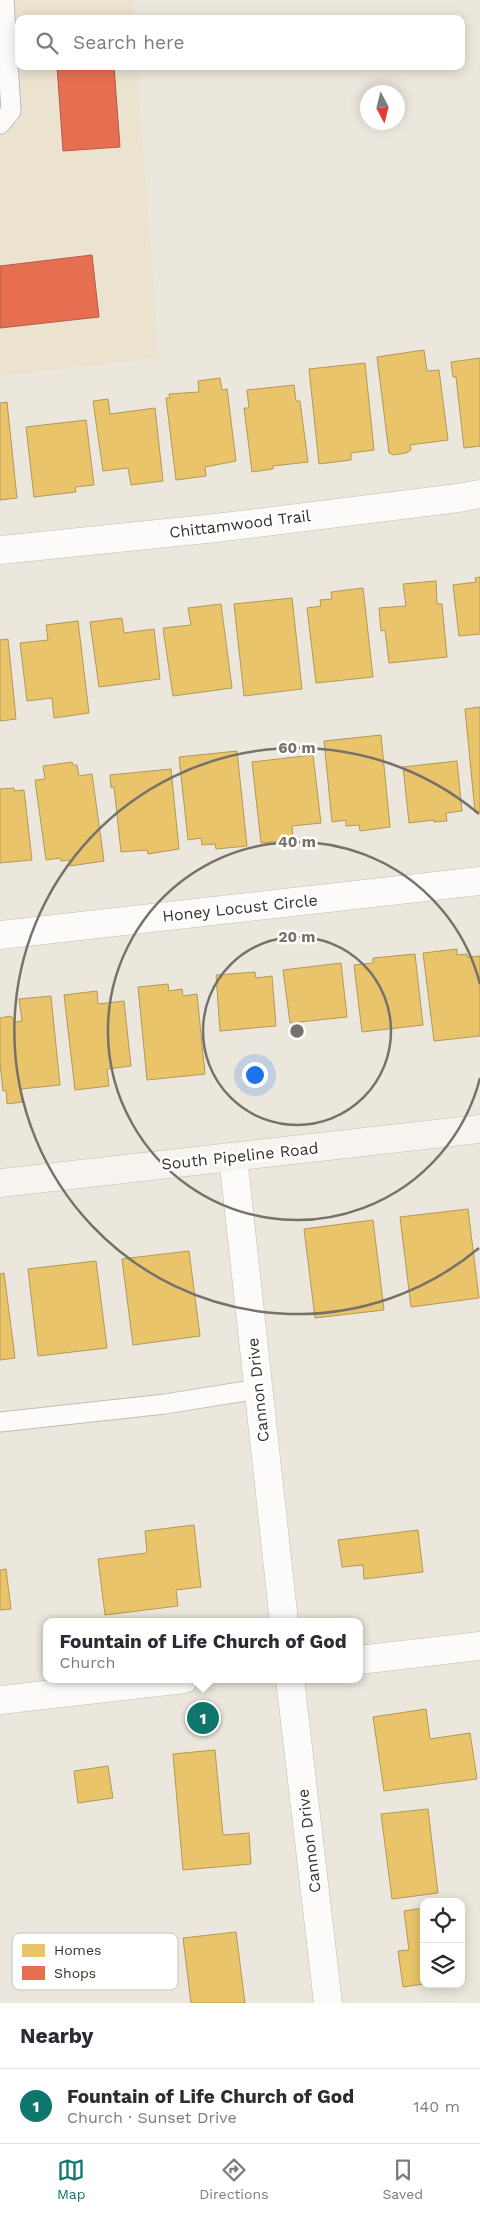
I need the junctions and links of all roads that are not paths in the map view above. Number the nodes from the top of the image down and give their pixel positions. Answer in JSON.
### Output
{"nodes":[{"id":1,"x":4,"y":0,"type":"edge"},
{"id":2,"x":0,"y":124,"type":"edge"},
{"id":3,"x":480,"y":494,"type":"edge"},
{"id":4,"x":0,"y":550,"type":"edge"},
{"id":5,"x":480,"y":881,"type":"edge"},
{"id":6,"x":0,"y":935,"type":"edge"},
{"id":7,"x":480,"y":1130,"type":"edge"},
{"id":8,"x":233,"y":1157,"type":"junction"},
{"id":9,"x":0,"y":1183,"type":"edge"},
{"id":10,"x":258,"y":1389,"type":"junction"},
{"id":11,"x":0,"y":1422,"type":"edge"},
{"id":12,"x":284,"y":1618,"type":"edge"},
{"id":13,"x":480,"y":1646,"type":"edge"},
{"id":14,"x":363,"y":1660,"type":"edge"},
{"id":15,"x":149,"y":1683,"type":"edge"},
{"id":16,"x":290,"y":1683,"type":"edge"},
{"id":17,"x":0,"y":1700,"type":"edge"},
{"id":18,"x":328,"y":2003,"type":"edge"}],
"edges":[{"from":1,"to":2,"type":"lane"},
{"from":3,"to":4,"type":"street","name":"Chittamwood Trail"},
{"from":5,"to":6,"type":"street","name":"Honey Locust Circle"},
{"from":7,"to":8,"type":"street","name":"South Pipeline Road"},
{"from":8,"to":9,"type":"street","name":"South Pipeline Road"},
{"from":8,"to":10,"type":"street","name":"Cannon Drive"},
{"from":10,"to":11,"type":"lane"},
{"from":10,"to":12,"type":"street","name":"Cannon Drive"},
{"from":13,"to":14,"type":"street"},
{"from":15,"to":17,"type":"street"},
{"from":16,"to":18,"type":"street","name":"Cannon Drive"}]}
